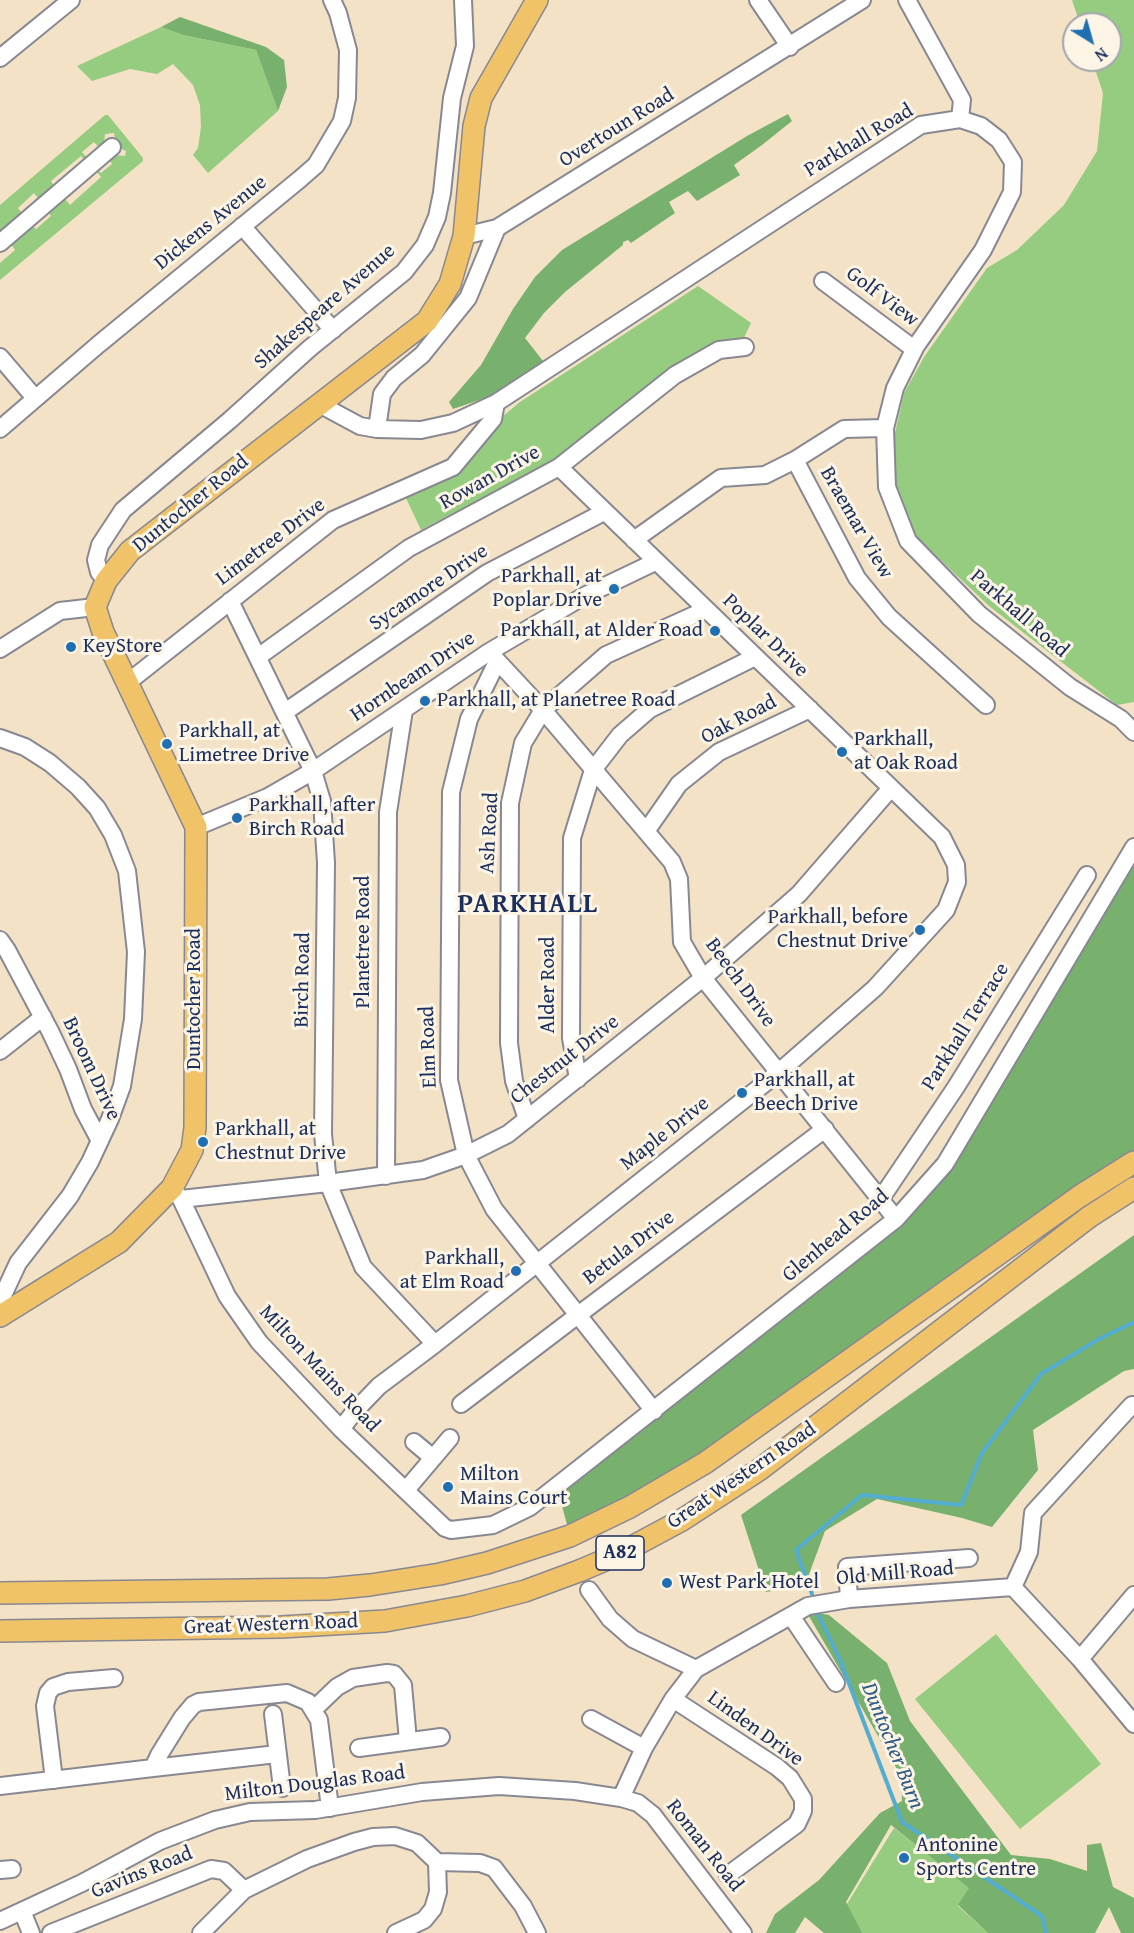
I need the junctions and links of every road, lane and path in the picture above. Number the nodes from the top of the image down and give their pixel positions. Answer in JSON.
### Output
{"nodes":[{"id":1,"x":71,"y":0,"type":"edge"},
{"id":2,"x":332,"y":0,"type":"edge"},
{"id":3,"x":463,"y":0,"type":"edge"},
{"id":4,"x":537,"y":0,"type":"edge"},
{"id":5,"x":758,"y":0,"type":"edge"},
{"id":6,"x":862,"y":0,"type":"edge"},
{"id":7,"x":907,"y":0,"type":"edge"},
{"id":8,"x":790,"y":47,"type":"junction"},
{"id":9,"x":0,"y":58,"type":"edge"},
{"id":10,"x":960,"y":119,"type":"junction"},
{"id":11,"x":112,"y":147,"type":"dead end"},
{"id":12,"x":242,"y":226,"type":"junction"},
{"id":13,"x":497,"y":228,"type":"junction"},
{"id":14,"x":464,"y":236,"type":"junction"},
{"id":15,"x":0,"y":243,"type":"edge"},
{"id":16,"x":823,"y":281,"type":"dead end"},
{"id":17,"x":333,"y":330,"type":"junction"},
{"id":18,"x":745,"y":347,"type":"dead end"},
{"id":19,"x":914,"y":349,"type":"junction"},
{"id":20,"x":0,"y":357,"type":"edge"},
{"id":21,"x":35,"y":398,"type":"junction"},
{"id":22,"x":496,"y":403,"type":"junction"},
{"id":23,"x":321,"y":405,"type":"junction"},
{"id":24,"x":885,"y":428,"type":"junction"},
{"id":25,"x":0,"y":429,"type":"edge"},
{"id":26,"x":377,"y":429,"type":"junction"},
{"id":27,"x":795,"y":460,"type":"junction"},
{"id":28,"x":559,"y":467,"type":"junction"},
{"id":29,"x":604,"y":512,"type":"junction"},
{"id":30,"x":634,"y":540,"type":"junction"},
{"id":31,"x":655,"y":562,"type":"junction"},
{"id":32,"x":106,"y":581,"type":"junction"},
{"id":33,"x":230,"y":601,"type":"junction"},
{"id":34,"x":94,"y":607,"type":"junction"},
{"id":35,"x":705,"y":610,"type":"junction"},
{"id":36,"x":0,"y":649,"type":"edge"},
{"id":37,"x":258,"y":657,"type":"junction"},
{"id":38,"x":493,"y":657,"type":"junction"},
{"id":39,"x":754,"y":657,"type":"junction"},
{"id":40,"x":127,"y":682,"type":"junction"},
{"id":41,"x":986,"y":705,"type":"dead end"},
{"id":42,"x":810,"y":709,"type":"junction"},
{"id":43,"x":404,"y":710,"type":"junction"},
{"id":44,"x":543,"y":710,"type":"junction"},
{"id":45,"x":285,"y":712,"type":"junction"},
{"id":46,"x":1134,"y":732,"type":"edge"},
{"id":47,"x":0,"y":738,"type":"edge"},
{"id":48,"x":593,"y":770,"type":"junction"},
{"id":49,"x":313,"y":771,"type":"junction"},
{"id":50,"x":891,"y":788,"type":"junction"},
{"id":51,"x":196,"y":827,"type":"junction"},
{"id":52,"x":647,"y":830,"type":"junction"},
{"id":53,"x":942,"y":837,"type":"joint"},
{"id":54,"x":1134,"y":847,"type":"edge"},
{"id":55,"x":1087,"y":875,"type":"dead end"},
{"id":56,"x":0,"y":940,"type":"edge"},
{"id":57,"x":703,"y":978,"type":"junction"},
{"id":58,"x":43,"y":1017,"type":"junction"},
{"id":59,"x":0,"y":1051,"type":"edge"},
{"id":60,"x":779,"y":1072,"type":"junction"},
{"id":61,"x":578,"y":1079,"type":"junction"},
{"id":62,"x":527,"y":1119,"type":"junction"},
{"id":63,"x":825,"y":1129,"type":"junction"},
{"id":64,"x":100,"y":1141,"type":"junction"},
{"id":65,"x":466,"y":1155,"type":"junction"},
{"id":66,"x":1134,"y":1161,"type":"edge"},
{"id":67,"x":386,"y":1176,"type":"junction"},
{"id":68,"x":328,"y":1183,"type":"junction"},
{"id":69,"x":1134,"y":1188,"type":"edge"},
{"id":70,"x":176,"y":1193,"type":"junction"},
{"id":71,"x":880,"y":1200,"type":"junction"},
{"id":72,"x":896,"y":1219,"type":"junction"},
{"id":73,"x":537,"y":1264,"type":"junction"},
{"id":74,"x":0,"y":1306,"type":"edge"},
{"id":75,"x":578,"y":1315,"type":"junction"},
{"id":76,"x":0,"y":1316,"type":"edge"},
{"id":77,"x":435,"y":1344,"type":"junction"},
{"id":78,"x":461,"y":1404,"type":"dead end"},
{"id":79,"x":1131,"y":1405,"type":"dead end"},
{"id":80,"x":654,"y":1411,"type":"junction"},
{"id":81,"x":341,"y":1429,"type":"junction"},
{"id":82,"x":450,"y":1438,"type":"dead end"},
{"id":83,"x":414,"y":1442,"type":"dead end"},
{"id":84,"x":433,"y":1458,"type":"junction"},
{"id":85,"x":406,"y":1490,"type":"junction"},
{"id":86,"x":445,"y":1528,"type":"joint"},
{"id":87,"x":969,"y":1558,"type":"dead end"},
{"id":88,"x":1013,"y":1587,"type":"junction"},
{"id":89,"x":589,"y":1590,"type":"dead end"},
{"id":90,"x":0,"y":1593,"type":"edge"},
{"id":91,"x":1134,"y":1594,"type":"edge"},
{"id":92,"x":849,"y":1599,"type":"junction"},
{"id":93,"x":791,"y":1616,"type":"junction"},
{"id":94,"x":0,"y":1631,"type":"edge"},
{"id":95,"x":1080,"y":1659,"type":"junction"},
{"id":96,"x":696,"y":1669,"type":"junction"},
{"id":97,"x":114,"y":1678,"type":"dead end"},
{"id":98,"x":836,"y":1683,"type":"dead end"},
{"id":99,"x":673,"y":1699,"type":"junction"},
{"id":100,"x":314,"y":1709,"type":"junction"},
{"id":101,"x":273,"y":1714,"type":"dead end"},
{"id":102,"x":591,"y":1719,"type":"dead end"},
{"id":103,"x":1134,"y":1724,"type":"edge"},
{"id":104,"x":441,"y":1737,"type":"dead end"},
{"id":105,"x":408,"y":1741,"type":"junction"},
{"id":106,"x":358,"y":1748,"type":"dead end"},
{"id":107,"x":644,"y":1748,"type":"junction"},
{"id":108,"x":278,"y":1754,"type":"junction"},
{"id":109,"x":153,"y":1768,"type":"junction"},
{"id":110,"x":54,"y":1780,"type":"junction"},
{"id":111,"x":0,"y":1786,"type":"edge"},
{"id":112,"x":282,"y":1788,"type":"dead end"},
{"id":113,"x":621,"y":1798,"type":"junction"},
{"id":114,"x":330,"y":1808,"type":"junction"},
{"id":115,"x":436,"y":1862,"type":"junction"},
{"id":116,"x":728,"y":1875,"type":"dead end"},
{"id":117,"x":244,"y":1890,"type":"junction"},
{"id":118,"x":22,"y":1911,"type":"junction"},
{"id":119,"x":0,"y":1921,"type":"edge"},
{"id":120,"x":31,"y":1933,"type":"edge"},
{"id":121,"x":51,"y":1933,"type":"edge"},
{"id":122,"x":201,"y":1933,"type":"edge"},
{"id":123,"x":396,"y":1933,"type":"edge"},
{"id":124,"x":537,"y":1933,"type":"edge"},
{"id":125,"x":743,"y":1933,"type":"edge"}],
"edges":[{"from":1,"to":9,"type":"street"},
{"from":2,"to":12,"type":"street","name":"Dickens Avenue"},
{"from":3,"to":17,"type":"street","name":"Shakespeare Avenue"},
{"from":4,"to":14,"type":"main road","name":"Duntocher Road"},
{"from":5,"to":8,"type":"street"},
{"from":6,"to":8,"type":"street","name":"Overtoun Road"},
{"from":7,"to":10,"type":"street"},
{"from":8,"to":13,"type":"street","name":"Overtoun Road"},
{"from":10,"to":19,"type":"street","name":"Parkhall Road"},
{"from":10,"to":22,"type":"street","name":"Parkhall Road"},
{"from":11,"to":15,"type":"street"},
{"from":12,"to":17,"type":"street"},
{"from":12,"to":21,"type":"street","name":"Dickens Avenue"},
{"from":13,"to":14,"type":"street","name":"Overtoun Road"},
{"from":13,"to":26,"type":"street"},
{"from":14,"to":23,"type":"main road","name":"Duntocher Road"},
{"from":16,"to":19,"type":"street","name":"Golf View"},
{"from":17,"to":32,"type":"street","name":"Shakespeare Avenue"},
{"from":18,"to":28,"type":"street","name":"Rowan Drive"},
{"from":19,"to":24,"type":"street","name":"Parkhall Road"},
{"from":20,"to":21,"type":"street"},
{"from":21,"to":25,"type":"street","name":"Dickens Avenue"},
{"from":22,"to":26,"type":"street","name":"Parkhall Road"},
{"from":22,"to":33,"type":"street","name":"Limetree Drive"},
{"from":23,"to":26,"type":"street","name":"Parkhall Road"},
{"from":23,"to":32,"type":"main road","name":"Duntocher Road"},
{"from":24,"to":27,"type":"street"},
{"from":24,"to":46,"type":"street","name":"Parkhall Road"},
{"from":27,"to":30,"type":"street"},
{"from":27,"to":41,"type":"street","name":"Braemar View"},
{"from":28,"to":29,"type":"street","name":"Poplar Drive"},
{"from":28,"to":37,"type":"street","name":"Rowan Drive"},
{"from":29,"to":30,"type":"street","name":"Poplar Drive"},
{"from":29,"to":45,"type":"street","name":"Sycamore Drive"},
{"from":30,"to":31,"type":"street","name":"Poplar Drive"},
{"from":31,"to":35,"type":"street","name":"Poplar Drive"},
{"from":31,"to":38,"type":"street","name":"Hornbeam Drive"},
{"from":32,"to":34,"type":"main road","name":"Duntocher Road"},
{"from":33,"to":37,"type":"street","name":"Birch Road"},
{"from":33,"to":40,"type":"street","name":"Limetree Drive"},
{"from":34,"to":36,"type":"street"},
{"from":34,"to":40,"type":"main road","name":"Duntocher Road"},
{"from":35,"to":39,"type":"street","name":"Poplar Drive"},
{"from":35,"to":44,"type":"street","name":"Ash Road"},
{"from":37,"to":45,"type":"street","name":"Birch Road"},
{"from":38,"to":43,"type":"street","name":"Hornbeam Drive"},
{"from":38,"to":44,"type":"street","name":"Beech Drive"},
{"from":38,"to":65,"type":"street","name":"Elm Road"},
{"from":39,"to":42,"type":"street","name":"Poplar Drive"},
{"from":39,"to":48,"type":"street","name":"Alder Road"},
{"from":40,"to":51,"type":"main road","name":"Duntocher Road"},
{"from":42,"to":50,"type":"street","name":"Poplar Drive"},
{"from":42,"to":52,"type":"street","name":"Oak Road"},
{"from":43,"to":49,"type":"street","name":"Hornbeam Drive"},
{"from":43,"to":67,"type":"street","name":"Planetree Road"},
{"from":44,"to":48,"type":"street","name":"Beech Drive"},
{"from":44,"to":62,"type":"street","name":"Ash Road"},
{"from":45,"to":49,"type":"street","name":"Birch Road"},
{"from":47,"to":64,"type":"street"},
{"from":48,"to":52,"type":"street","name":"Beech Drive"},
{"from":48,"to":61,"type":"street","name":"Alder Road"},
{"from":49,"to":51,"type":"street","name":"Hornbeam Drive"},
{"from":49,"to":68,"type":"street","name":"Birch Road"},
{"from":50,"to":53,"type":"street","name":"Poplar Drive"},
{"from":50,"to":57,"type":"street","name":"Chestnut Drive"},
{"from":51,"to":70,"type":"main road","name":"Duntocher Road"},
{"from":52,"to":57,"type":"street","name":"Beech Drive"},
{"from":53,"to":60,"type":"street","name":"Maple Drive"},
{"from":54,"to":72,"type":"street","name":"Glenhead Road"},
{"from":55,"to":71,"type":"street","name":"Parkhall Terrace"},
{"from":56,"to":58,"type":"street","name":"Broom Drive"},
{"from":57,"to":60,"type":"street","name":"Beech Drive"},
{"from":57,"to":61,"type":"street","name":"Chestnut Drive"},
{"from":58,"to":59,"type":"street"},
{"from":58,"to":64,"type":"street","name":"Broom Drive"},
{"from":60,"to":63,"type":"street","name":"Beech Drive"},
{"from":60,"to":73,"type":"street","name":"Maple Drive"},
{"from":61,"to":62,"type":"street","name":"Chestnut Drive"},
{"from":62,"to":65,"type":"street","name":"Chestnut Drive"},
{"from":63,"to":71,"type":"street","name":"Beech Drive"},
{"from":63,"to":75,"type":"street","name":"Betula Drive"},
{"from":64,"to":74,"type":"street","name":"Broom Drive"},
{"from":65,"to":67,"type":"street","name":"Chestnut Drive"},
{"from":65,"to":73,"type":"street","name":"Elm Road"},
{"from":66,"to":90,"type":"main road","name":"Great Western Road","number":"A82"},
{"from":67,"to":68,"type":"street","name":"Chestnut Drive"},
{"from":68,"to":70,"type":"street","name":"Chestnut Drive"},
{"from":68,"to":77,"type":"street","name":"Birch Road"},
{"from":69,"to":94,"type":"main road","name":"Great Western Road","number":"A82"},
{"from":70,"to":76,"type":"main road","name":"Duntocher Road"},
{"from":70,"to":81,"type":"street","name":"Milton Mains Road"},
{"from":71,"to":72,"type":"street","name":"Beech Drive"},
{"from":72,"to":80,"type":"street","name":"Glenhead Road"},
{"from":73,"to":75,"type":"street","name":"Elm Road"},
{"from":73,"to":77,"type":"street","name":"Maple Drive"},
{"from":75,"to":78,"type":"street","name":"Betula Drive"},
{"from":75,"to":80,"type":"street","name":"Elm Road"},
{"from":77,"to":81,"type":"street","name":"Maple Drive"},
{"from":79,"to":88,"type":"street"},
{"from":80,"to":86,"type":"street","name":"Glenhead Road"},
{"from":81,"to":85,"type":"street","name":"Milton Mains Road"},
{"from":82,"to":84,"type":"street"},
{"from":83,"to":84,"type":"street"},
{"from":84,"to":85,"type":"street"},
{"from":85,"to":86,"type":"street","name":"Milton Mains Road"},
{"from":87,"to":92,"type":"street"},
{"from":88,"to":92,"type":"street","name":"Old Mill Road"},
{"from":88,"to":95,"type":"street"},
{"from":89,"to":96,"type":"street"},
{"from":91,"to":95,"type":"street"},
{"from":92,"to":93,"type":"street","name":"Old Mill Road"},
{"from":93,"to":96,"type":"street","name":"Old Mill Road"},
{"from":93,"to":98,"type":"street"},
{"from":95,"to":103,"type":"street"},
{"from":96,"to":99,"type":"street","name":"Old Mill Road"},
{"from":97,"to":110,"type":"street"},
{"from":99,"to":107,"type":"street","name":"Old Mill Road"},
{"from":99,"to":116,"type":"street","name":"Linden Drive"},
{"from":100,"to":105,"type":"street"},
{"from":100,"to":109,"type":"street"},
{"from":100,"to":114,"type":"street"},
{"from":101,"to":108,"type":"street"},
{"from":102,"to":107,"type":"street"},
{"from":104,"to":105,"type":"street"},
{"from":105,"to":106,"type":"street"},
{"from":107,"to":113,"type":"street","name":"Old Mill Road"},
{"from":108,"to":109,"type":"street"},
{"from":108,"to":112,"type":"street"},
{"from":109,"to":110,"type":"street"},
{"from":110,"to":111,"type":"street"},
{"from":113,"to":114,"type":"street","name":"Milton Douglas Road"},
{"from":113,"to":125,"type":"street","name":"Roman Road"},
{"from":114,"to":118,"type":"street","name":"Milton Douglas Road"},
{"from":115,"to":117,"type":"street"},
{"from":115,"to":123,"type":"street"},
{"from":115,"to":124,"type":"street"},
{"from":117,"to":121,"type":"street","name":"Gavins Road"},
{"from":117,"to":122,"type":"street"},
{"from":118,"to":119,"type":"street","name":"Milton Douglas Road"},
{"from":118,"to":120,"type":"street"}]}
